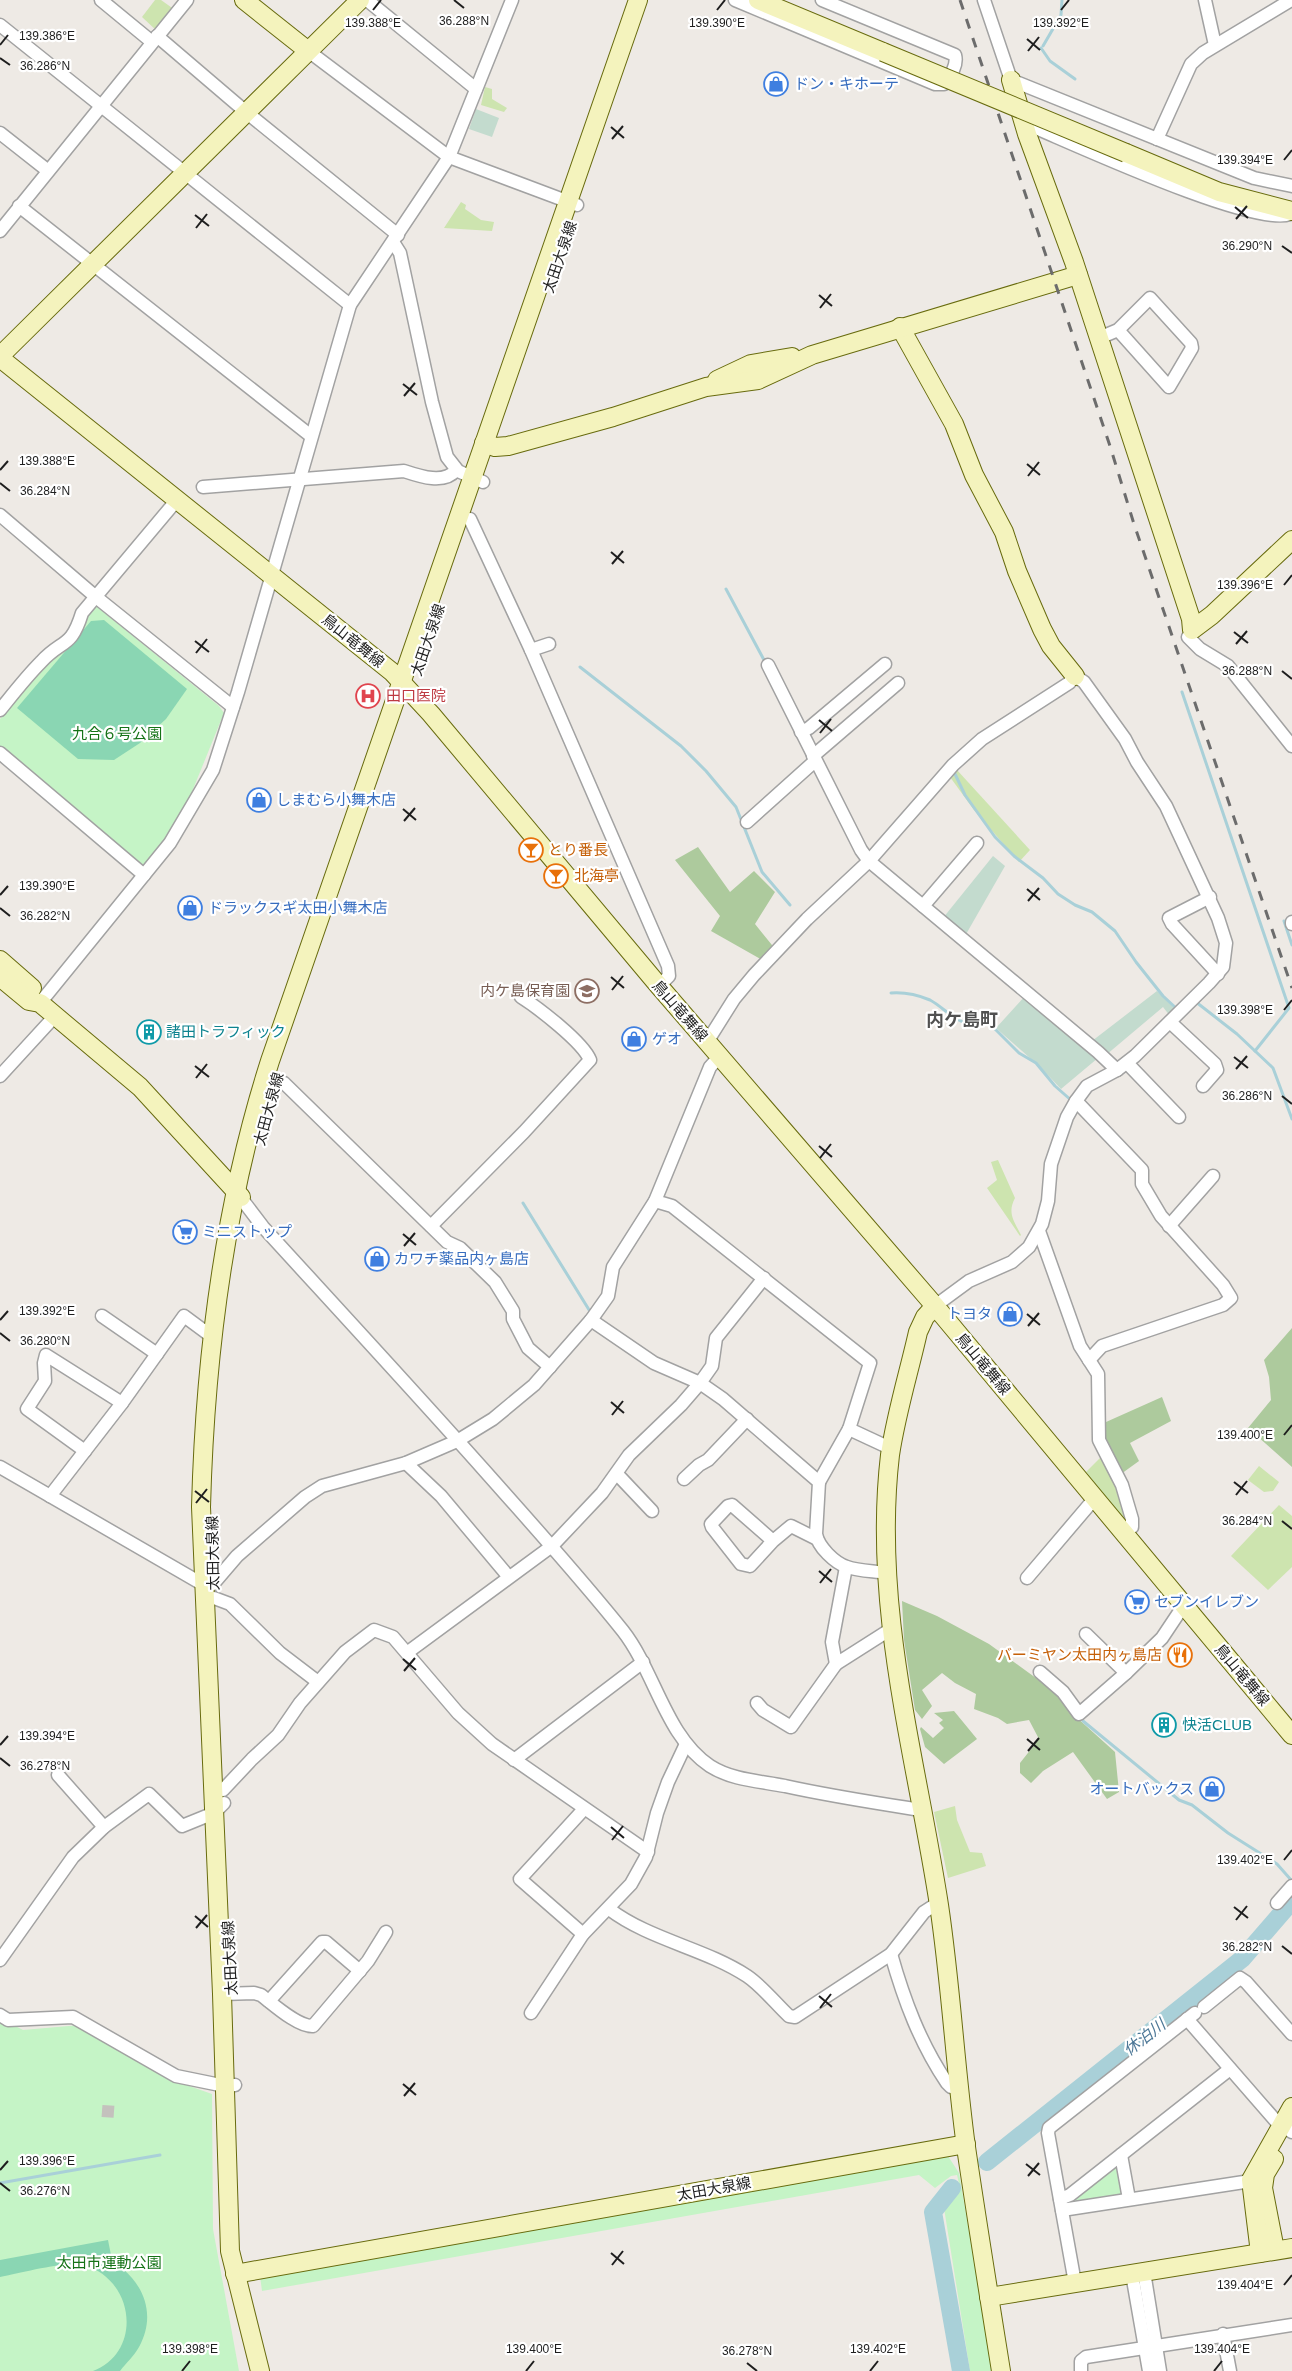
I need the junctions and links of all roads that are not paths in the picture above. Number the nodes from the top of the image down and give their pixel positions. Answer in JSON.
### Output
{"nodes":[{"id":1,"x":101,"y":0,"type":"edge"},
{"id":2,"x":187,"y":0,"type":"edge"},
{"id":3,"x":244,"y":0,"type":"edge"},
{"id":4,"x":360,"y":0,"type":"edge"},
{"id":5,"x":368,"y":0,"type":"edge"},
{"id":6,"x":512,"y":0,"type":"edge"},
{"id":7,"x":638,"y":0,"type":"edge"},
{"id":8,"x":649,"y":0,"type":"edge"},
{"id":9,"x":735,"y":0,"type":"edge"},
{"id":10,"x":758,"y":0,"type":"edge"},
{"id":11,"x":788,"y":0,"type":"edge"},
{"id":12,"x":822,"y":0,"type":"edge"},
{"id":13,"x":984,"y":0,"type":"edge"},
{"id":14,"x":1205,"y":0,"type":"edge"},
{"id":15,"x":1291,"y":0,"type":"edge"},
{"id":16,"x":0,"y":25,"type":"edge"},
{"id":17,"x":155,"y":39,"type":"junction"},
{"id":18,"x":1215,"y":45,"type":"junction"},
{"id":19,"x":885,"y":46,"type":"junction"},
{"id":20,"x":308,"y":50,"type":"junction"},
{"id":21,"x":1011,"y":80,"type":"junction"},
{"id":22,"x":476,"y":90,"type":"junction"},
{"id":23,"x":100,"y":106,"type":"junction"},
{"id":24,"x":246,"y":112,"type":"junction"},
{"id":25,"x":1024,"y":123,"type":"junction"},
{"id":26,"x":0,"y":133,"type":"edge"},
{"id":27,"x":1157,"y":139,"type":"junction"},
{"id":28,"x":1128,"y":148,"type":"junction"},
{"id":29,"x":449,"y":157,"type":"junction"},
{"id":30,"x":47,"y":170,"type":"junction"},
{"id":31,"x":184,"y":173,"type":"junction"},
{"id":32,"x":1290,"y":190,"type":"edge"},
{"id":33,"x":573,"y":203,"type":"junction"},
{"id":34,"x":19,"y":206,"type":"junction"},
{"id":35,"x":1292,"y":212,"type":"edge"},
{"id":36,"x":0,"y":230,"type":"edge"},
{"id":37,"x":396,"y":239,"type":"junction"},
{"id":38,"x":93,"y":263,"type":"junction"},
{"id":39,"x":1078,"y":275,"type":"junction"},
{"id":40,"x":350,"y":305,"type":"junction"},
{"id":41,"x":900,"y":327,"type":"junction"},
{"id":42,"x":1118,"y":330,"type":"junction"},
{"id":43,"x":1099,"y":338,"type":"junction"},
{"id":44,"x":0,"y":357,"type":"edge"},
{"id":45,"x":311,"y":436,"type":"junction"},
{"id":46,"x":490,"y":445,"type":"junction"},
{"id":47,"x":456,"y":470,"type":"junction"},
{"id":48,"x":299,"y":478,"type":"junction"},
{"id":49,"x":477,"y":480,"type":"junction"},
{"id":50,"x":203,"y":487,"type":"dead end"},
{"id":51,"x":176,"y":501,"type":"junction"},
{"id":52,"x":0,"y":515,"type":"edge"},
{"id":53,"x":470,"y":519,"type":"junction"},
{"id":54,"x":1292,"y":540,"type":"edge"},
{"id":55,"x":271,"y":575,"type":"junction"},
{"id":56,"x":96,"y":597,"type":"junction"},
{"id":57,"x":1188,"y":637,"type":"dead end"},
{"id":58,"x":549,"y":644,"type":"dead end"},
{"id":59,"x":531,"y":650,"type":"junction"},
{"id":60,"x":886,"y":664,"type":"dead end"},
{"id":61,"x":768,"y":665,"type":"dead end"},
{"id":62,"x":1076,"y":676,"type":"junction"},
{"id":63,"x":898,"y":684,"type":"dead end"},
{"id":64,"x":406,"y":687,"type":"junction"},
{"id":65,"x":233,"y":707,"type":"junction"},
{"id":66,"x":0,"y":710,"type":"edge"},
{"id":67,"x":801,"y":732,"type":"junction"},
{"id":68,"x":1292,"y":746,"type":"edge"},
{"id":69,"x":0,"y":753,"type":"edge"},
{"id":70,"x":814,"y":758,"type":"junction"},
{"id":71,"x":747,"y":822,"type":"dead end"},
{"id":72,"x":976,"y":843,"type":"dead end"},
{"id":73,"x":869,"y":861,"type":"junction"},
{"id":74,"x":144,"y":876,"type":"junction"},
{"id":75,"x":1210,"y":897,"type":"junction"},
{"id":76,"x":923,"y":906,"type":"junction"},
{"id":77,"x":0,"y":960,"type":"edge"},
{"id":78,"x":1218,"y":974,"type":"junction"},
{"id":79,"x":0,"y":977,"type":"edge"},
{"id":80,"x":658,"y":986,"type":"junction"},
{"id":81,"x":521,"y":997,"type":"dead end"},
{"id":82,"x":40,"y":1003,"type":"junction"},
{"id":83,"x":55,"y":1016,"type":"junction"},
{"id":84,"x":1170,"y":1022,"type":"junction"},
{"id":85,"x":708,"y":1042,"type":"junction"},
{"id":86,"x":719,"y":1057,"type":"junction"},
{"id":87,"x":1122,"y":1067,"type":"junction"},
{"id":88,"x":0,"y":1076,"type":"edge"},
{"id":89,"x":271,"y":1078,"type":"junction"},
{"id":90,"x":1203,"y":1086,"type":"dead end"},
{"id":91,"x":1076,"y":1101,"type":"junction"},
{"id":92,"x":1179,"y":1117,"type":"dead end"},
{"id":93,"x":1212,"y":1176,"type":"dead end"},
{"id":94,"x":240,"y":1196,"type":"junction"},
{"id":95,"x":655,"y":1201,"type":"junction"},
{"id":96,"x":431,"y":1226,"type":"junction"},
{"id":97,"x":1169,"y":1226,"type":"junction"},
{"id":98,"x":1039,"y":1231,"type":"junction"},
{"id":99,"x":764,"y":1278,"type":"junction"},
{"id":100,"x":935,"y":1306,"type":"junction"},
{"id":101,"x":102,"y":1316,"type":"dead end"},
{"id":102,"x":591,"y":1320,"type":"junction"},
{"id":103,"x":211,"y":1336,"type":"junction"},
{"id":104,"x":157,"y":1354,"type":"junction"},
{"id":105,"x":1089,"y":1360,"type":"junction"},
{"id":106,"x":550,"y":1367,"type":"junction"},
{"id":107,"x":700,"y":1383,"type":"junction"},
{"id":108,"x":122,"y":1403,"type":"junction"},
{"id":109,"x":747,"y":1419,"type":"junction"},
{"id":110,"x":849,"y":1429,"type":"junction"},
{"id":111,"x":457,"y":1440,"type":"junction"},
{"id":112,"x":892,"y":1449,"type":"junction"},
{"id":113,"x":85,"y":1451,"type":"junction"},
{"id":114,"x":406,"y":1463,"type":"junction"},
{"id":115,"x":0,"y":1467,"type":"edge"},
{"id":116,"x":617,"y":1474,"type":"junction"},
{"id":117,"x":684,"y":1479,"type":"dead end"},
{"id":118,"x":819,"y":1482,"type":"junction"},
{"id":119,"x":50,"y":1496,"type":"junction"},
{"id":120,"x":1095,"y":1498,"type":"junction"},
{"id":121,"x":652,"y":1511,"type":"dead end"},
{"id":122,"x":1124,"y":1533,"type":"junction"},
{"id":123,"x":817,"y":1539,"type":"junction"},
{"id":124,"x":774,"y":1541,"type":"junction"},
{"id":125,"x":552,"y":1546,"type":"junction"},
{"id":126,"x":846,"y":1567,"type":"junction"},
{"id":127,"x":886,"y":1573,"type":"junction"},
{"id":128,"x":508,"y":1576,"type":"junction"},
{"id":129,"x":1027,"y":1578,"type":"dead end"},
{"id":130,"x":210,"y":1589,"type":"junction"},
{"id":131,"x":1184,"y":1605,"type":"junction"},
{"id":132,"x":891,"y":1629,"type":"junction"},
{"id":133,"x":1086,"y":1634,"type":"dead end"},
{"id":134,"x":408,"y":1652,"type":"junction"},
{"id":135,"x":643,"y":1662,"type":"junction"},
{"id":136,"x":836,"y":1664,"type":"junction"},
{"id":137,"x":1040,"y":1672,"type":"dead end"},
{"id":138,"x":1126,"y":1673,"type":"junction"},
{"id":139,"x":318,"y":1682,"type":"junction"},
{"id":140,"x":757,"y":1703,"type":"dead end"},
{"id":141,"x":1292,"y":1735,"type":"edge"},
{"id":142,"x":686,"y":1746,"type":"junction"},
{"id":143,"x":514,"y":1760,"type":"junction"},
{"id":144,"x":58,"y":1775,"type":"dead end"},
{"id":145,"x":220,"y":1802,"type":"junction"},
{"id":146,"x":584,"y":1809,"type":"junction"},
{"id":147,"x":922,"y":1810,"type":"junction"},
{"id":148,"x":104,"y":1827,"type":"junction"},
{"id":149,"x":648,"y":1852,"type":"junction"},
{"id":150,"x":1292,"y":1886,"type":"edge"},
{"id":151,"x":1277,"y":1902,"type":"dead end"},
{"id":152,"x":938,"y":1903,"type":"junction"},
{"id":153,"x":608,"y":1910,"type":"junction"},
{"id":154,"x":386,"y":1932,"type":"dead end"},
{"id":155,"x":584,"y":1934,"type":"junction"},
{"id":156,"x":891,"y":1954,"type":"junction"},
{"id":157,"x":0,"y":1960,"type":"edge"},
{"id":158,"x":360,"y":1970,"type":"junction"},
{"id":159,"x":227,"y":1994,"type":"junction"},
{"id":160,"x":269,"y":2001,"type":"junction"},
{"id":161,"x":531,"y":2013,"type":"dead end"},
{"id":162,"x":1195,"y":2013,"type":"junction"},
{"id":163,"x":0,"y":2015,"type":"edge"},
{"id":164,"x":1292,"y":2034,"type":"edge"},
{"id":165,"x":1230,"y":2069,"type":"junction"},
{"id":166,"x":230,"y":2085,"type":"junction"},
{"id":167,"x":960,"y":2088,"type":"junction"},
{"id":168,"x":1292,"y":2107,"type":"edge"},
{"id":169,"x":1289,"y":2129,"type":"edge"},
{"id":170,"x":966,"y":2144,"type":"junction"},
{"id":171,"x":1121,"y":2156,"type":"junction"},
{"id":172,"x":1257,"y":2180,"type":"junction"},
{"id":173,"x":1129,"y":2199,"type":"junction"},
{"id":174,"x":1061,"y":2205,"type":"junction"},
{"id":175,"x":1292,"y":2248,"type":"edge"},
{"id":176,"x":1267,"y":2252,"type":"junction"},
{"id":177,"x":1138,"y":2273,"type":"junction"},
{"id":178,"x":236,"y":2274,"type":"junction"},
{"id":179,"x":1074,"y":2283,"type":"junction"},
{"id":180,"x":989,"y":2297,"type":"junction"},
{"id":181,"x":1291,"y":2329,"type":"edge"},
{"id":182,"x":1223,"y":2334,"type":"junction"},
{"id":183,"x":1150,"y":2346,"type":"junction"},
{"id":184,"x":260,"y":2371,"type":"edge"},
{"id":185,"x":1002,"y":2371,"type":"edge"},
{"id":186,"x":1081,"y":2371,"type":"edge"},
{"id":187,"x":1148,"y":2371,"type":"edge"},
{"id":188,"x":1160,"y":2371,"type":"edge"},
{"id":189,"x":1230,"y":2371,"type":"edge"}],
"edges":[{"from":1,"to":17,"type":"street"},
{"from":2,"to":17,"type":"street"},
{"from":3,"to":20,"type":"main road"},
{"from":4,"to":20,"type":"main road"},
{"from":5,"to":22,"type":"street"},
{"from":6,"to":22,"type":"street"},
{"from":7,"to":33,"type":"main road","name":"太田大泉線"},
{"from":8,"to":33,"type":"main road","name":"太田大泉線"},
{"from":9,"to":19,"type":"street"},
{"from":10,"to":19,"type":"main road"},
{"from":11,"to":19,"type":"main road"},
{"from":12,"to":19,"type":"street"},
{"from":13,"to":21,"type":"street"},
{"from":14,"to":18,"type":"street"},
{"from":15,"to":18,"type":"street"},
{"from":16,"to":23,"type":"street"},
{"from":17,"to":23,"type":"street"},
{"from":17,"to":24,"type":"street"},
{"from":18,"to":27,"type":"street"},
{"from":19,"to":19,"type":"street"},
{"from":19,"to":28,"type":"main road","bridge":true},
{"from":20,"to":24,"type":"main road"},
{"from":20,"to":29,"type":"street"},
{"from":21,"to":25,"type":"main road"},
{"from":21,"to":27,"type":"street"},
{"from":22,"to":29,"type":"street"},
{"from":23,"to":30,"type":"street"},
{"from":23,"to":31,"type":"street"},
{"from":24,"to":31,"type":"main road"},
{"from":24,"to":37,"type":"street"},
{"from":25,"to":35,"type":"street"},
{"from":25,"to":39,"type":"main road"},
{"from":26,"to":30,"type":"street"},
{"from":27,"to":32,"type":"street"},
{"from":28,"to":32,"type":"main road"},
{"from":28,"to":35,"type":"main road"},
{"from":29,"to":33,"type":"street"},
{"from":29,"to":37,"type":"street"},
{"from":30,"to":34,"type":"street"},
{"from":31,"to":38,"type":"main road"},
{"from":31,"to":40,"type":"street"},
{"from":33,"to":46,"type":"main road","name":"太田大泉線"},
{"from":34,"to":36,"type":"street"},
{"from":34,"to":38,"type":"street"},
{"from":37,"to":40,"type":"street"},
{"from":37,"to":47,"type":"street"},
{"from":38,"to":44,"type":"main road"},
{"from":38,"to":45,"type":"street"},
{"from":39,"to":41,"type":"main road"},
{"from":39,"to":43,"type":"main road"},
{"from":40,"to":45,"type":"street"},
{"from":41,"to":46,"type":"main road"},
{"from":41,"to":62,"type":"main road"},
{"from":42,"to":42,"type":"street"},
{"from":42,"to":43,"type":"street"},
{"from":43,"to":54,"type":"main road"},
{"from":44,"to":51,"type":"main road","name":"鳥山竜舞線"},
{"from":45,"to":48,"type":"street"},
{"from":46,"to":49,"type":"main road","name":"太田大泉線"},
{"from":47,"to":48,"type":"street"},
{"from":47,"to":49,"type":"street"},
{"from":48,"to":50,"type":"street"},
{"from":48,"to":55,"type":"street"},
{"from":49,"to":53,"type":"main road","name":"太田大泉線"},
{"from":49,"to":64,"type":"main road","name":"太田大泉線"},
{"from":51,"to":55,"type":"main road","name":"鳥山竜舞線"},
{"from":51,"to":56,"type":"street"},
{"from":52,"to":56,"type":"street"},
{"from":53,"to":59,"type":"street"},
{"from":53,"to":64,"type":"main road","name":"太田大泉線"},
{"from":55,"to":64,"type":"main road","name":"鳥山竜舞線"},
{"from":55,"to":65,"type":"street"},
{"from":56,"to":65,"type":"street"},
{"from":56,"to":66,"type":"street"},
{"from":57,"to":68,"type":"street"},
{"from":58,"to":59,"type":"street"},
{"from":59,"to":80,"type":"street"},
{"from":60,"to":67,"type":"street"},
{"from":61,"to":67,"type":"street"},
{"from":62,"to":73,"type":"street"},
{"from":62,"to":75,"type":"street"},
{"from":63,"to":70,"type":"street"},
{"from":64,"to":80,"type":"main road","name":"鳥山竜舞線"},
{"from":64,"to":89,"type":"main road","name":"太田大泉線"},
{"from":65,"to":74,"type":"street"},
{"from":67,"to":70,"type":"street"},
{"from":69,"to":74,"type":"street"},
{"from":70,"to":71,"type":"street"},
{"from":70,"to":73,"type":"street"},
{"from":72,"to":76,"type":"street"},
{"from":73,"to":76,"type":"street"},
{"from":73,"to":85,"type":"street"},
{"from":74,"to":82,"type":"street"},
{"from":75,"to":78,"type":"street"},
{"from":75,"to":78,"type":"street"},
{"from":76,"to":87,"type":"street"},
{"from":77,"to":82,"type":"main road"},
{"from":78,"to":84,"type":"street"},
{"from":79,"to":82,"type":"main road"},
{"from":80,"to":85,"type":"main road","name":"鳥山竜舞線"},
{"from":81,"to":96,"type":"street"},
{"from":82,"to":83,"type":"main road"},
{"from":83,"to":88,"type":"street"},
{"from":83,"to":94,"type":"main road"},
{"from":84,"to":87,"type":"street"},
{"from":84,"to":90,"type":"street"},
{"from":85,"to":86,"type":"main road","name":"鳥山竜舞線"},
{"from":86,"to":95,"type":"street"},
{"from":86,"to":100,"type":"main road","name":"鳥山竜舞線"},
{"from":87,"to":91,"type":"street"},
{"from":87,"to":92,"type":"street"},
{"from":89,"to":94,"type":"main road","name":"太田大泉線"},
{"from":89,"to":96,"type":"street"},
{"from":91,"to":97,"type":"street"},
{"from":91,"to":98,"type":"street"},
{"from":93,"to":97,"type":"street"},
{"from":94,"to":103,"type":"main road","name":"太田大泉線"},
{"from":94,"to":111,"type":"street"},
{"from":94,"to":130,"type":"main road","name":"太田大泉線"},
{"from":95,"to":99,"type":"street"},
{"from":95,"to":102,"type":"street"},
{"from":96,"to":106,"type":"street"},
{"from":97,"to":105,"type":"street"},
{"from":98,"to":100,"type":"street"},
{"from":98,"to":105,"type":"street"},
{"from":99,"to":107,"type":"street"},
{"from":99,"to":110,"type":"street"},
{"from":100,"to":112,"type":"main road"},
{"from":100,"to":120,"type":"main road","name":"鳥山竜舞線"},
{"from":101,"to":104,"type":"street"},
{"from":102,"to":106,"type":"street"},
{"from":102,"to":107,"type":"street"},
{"from":103,"to":104,"type":"street"},
{"from":103,"to":130,"type":"main road","name":"太田大泉線"},
{"from":104,"to":108,"type":"street"},
{"from":105,"to":122,"type":"street"},
{"from":106,"to":111,"type":"street"},
{"from":107,"to":109,"type":"street"},
{"from":107,"to":116,"type":"street"},
{"from":108,"to":113,"type":"street"},
{"from":108,"to":113,"type":"street"},
{"from":109,"to":117,"type":"street"},
{"from":109,"to":118,"type":"street"},
{"from":110,"to":112,"type":"street"},
{"from":110,"to":118,"type":"street"},
{"from":111,"to":114,"type":"street"},
{"from":111,"to":125,"type":"street"},
{"from":112,"to":127,"type":"main road"},
{"from":113,"to":119,"type":"street"},
{"from":114,"to":128,"type":"street"},
{"from":114,"to":130,"type":"street"},
{"from":115,"to":119,"type":"street"},
{"from":116,"to":121,"type":"street"},
{"from":116,"to":125,"type":"street"},
{"from":118,"to":123,"type":"street"},
{"from":119,"to":130,"type":"street"},
{"from":120,"to":122,"type":"main road","name":"鳥山竜舞線"},
{"from":120,"to":129,"type":"street"},
{"from":122,"to":131,"type":"main road","name":"鳥山竜舞線"},
{"from":123,"to":124,"type":"street"},
{"from":123,"to":126,"type":"street"},
{"from":124,"to":124,"type":"street"},
{"from":125,"to":128,"type":"street"},
{"from":125,"to":135,"type":"street"},
{"from":126,"to":127,"type":"street"},
{"from":126,"to":136,"type":"street"},
{"from":127,"to":132,"type":"main road"},
{"from":128,"to":134,"type":"street"},
{"from":130,"to":139,"type":"street"},
{"from":130,"to":145,"type":"main road","name":"太田大泉線"},
{"from":130,"to":145,"type":"main road","name":"太田大泉線"},
{"from":131,"to":138,"type":"street"},
{"from":131,"to":141,"type":"main road","name":"鳥山竜舞線"},
{"from":132,"to":136,"type":"street"},
{"from":132,"to":147,"type":"main road"},
{"from":133,"to":138,"type":"street"},
{"from":134,"to":139,"type":"street"},
{"from":134,"to":143,"type":"street"},
{"from":135,"to":142,"type":"street"},
{"from":135,"to":143,"type":"street"},
{"from":136,"to":140,"type":"street"},
{"from":137,"to":138,"type":"street"},
{"from":139,"to":145,"type":"street"},
{"from":142,"to":147,"type":"street"},
{"from":142,"to":149,"type":"street"},
{"from":143,"to":146,"type":"street"},
{"from":144,"to":148,"type":"street"},
{"from":145,"to":148,"type":"street"},
{"from":145,"to":159,"type":"main road","name":"太田大泉線"},
{"from":146,"to":149,"type":"street"},
{"from":146,"to":155,"type":"street"},
{"from":147,"to":152,"type":"main road"},
{"from":148,"to":157,"type":"street"},
{"from":149,"to":153,"type":"street"},
{"from":150,"to":151,"type":"street"},
{"from":152,"to":156,"type":"street"},
{"from":152,"to":167,"type":"main road"},
{"from":153,"to":155,"type":"street"},
{"from":153,"to":156,"type":"street"},
{"from":154,"to":158,"type":"street"},
{"from":155,"to":161,"type":"street"},
{"from":156,"to":167,"type":"street"},
{"from":158,"to":160,"type":"street"},
{"from":158,"to":160,"type":"street"},
{"from":159,"to":160,"type":"street"},
{"from":159,"to":166,"type":"main road","name":"太田大泉線"},
{"from":162,"to":164,"type":"street"},
{"from":162,"to":165,"type":"street"},
{"from":162,"to":174,"type":"street"},
{"from":163,"to":166,"type":"street"},
{"from":165,"to":169,"type":"street"},
{"from":165,"to":171,"type":"street"},
{"from":166,"to":178,"type":"main road","name":"太田大泉線"},
{"from":167,"to":170,"type":"main road"},
{"from":168,"to":169,"type":"main road"},
{"from":169,"to":172,"type":"main road"},
{"from":170,"to":178,"type":"main road","name":"太田大泉線"},
{"from":170,"to":180,"type":"main road"},
{"from":171,"to":173,"type":"street"},
{"from":171,"to":174,"type":"street"},
{"from":172,"to":173,"type":"street"},
{"from":172,"to":176,"type":"main road"},
{"from":173,"to":174,"type":"street"},
{"from":174,"to":179,"type":"street"},
{"from":175,"to":176,"type":"main road"},
{"from":176,"to":177,"type":"main road"},
{"from":177,"to":179,"type":"main road"},
{"from":177,"to":183,"type":"street"},
{"from":178,"to":184,"type":"main road"},
{"from":179,"to":180,"type":"main road"},
{"from":180,"to":185,"type":"main road"},
{"from":181,"to":182,"type":"street"},
{"from":182,"to":183,"type":"street"},
{"from":182,"to":189,"type":"street"},
{"from":183,"to":186,"type":"street"},
{"from":183,"to":187,"type":"street"},
{"from":183,"to":188,"type":"street"}]}
